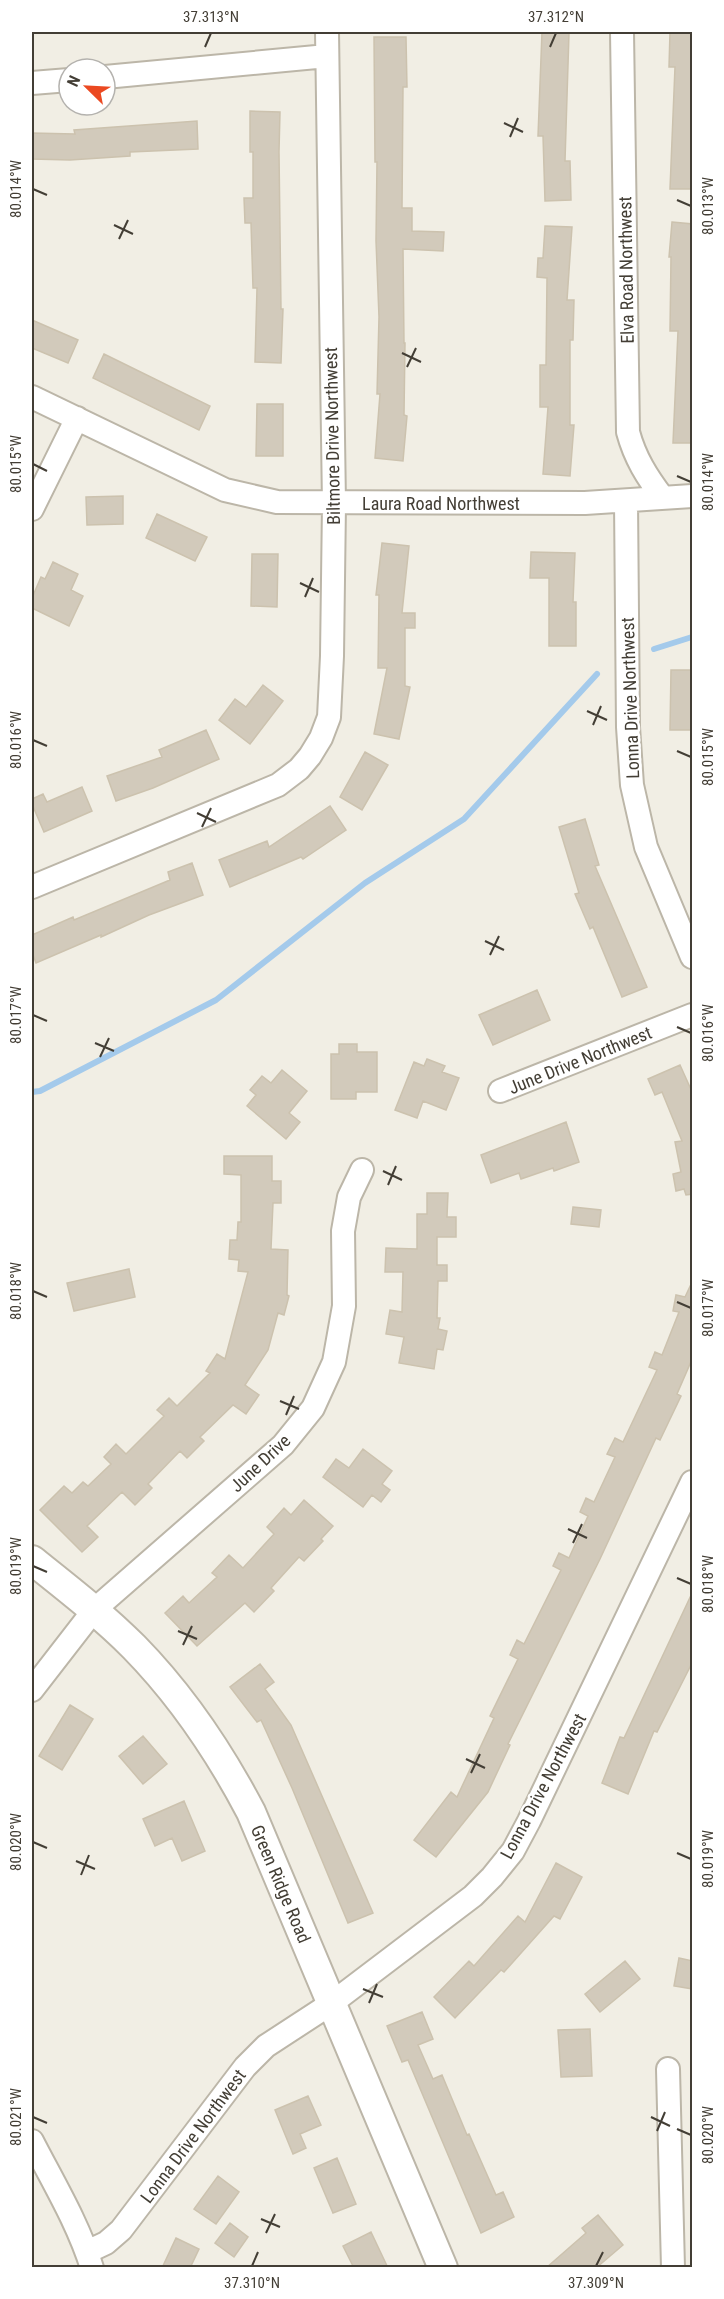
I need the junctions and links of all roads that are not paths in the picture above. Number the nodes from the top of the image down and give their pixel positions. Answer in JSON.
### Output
{"nodes":[{"id":1,"x":327,"y":32,"type":"edge"},
{"id":2,"x":622,"y":32,"type":"edge"},
{"id":3,"x":327,"y":56,"type":"junction"},
{"id":4,"x":117,"y":75,"type":"edge"},
{"id":5,"x":57,"y":81,"type":"edge"},
{"id":6,"x":32,"y":82,"type":"edge"},
{"id":7,"x":32,"y":397,"type":"edge"},
{"id":8,"x":77,"y":418,"type":"junction"},
{"id":9,"x":693,"y":496,"type":"edge"},
{"id":10,"x":663,"y":498,"type":"junction"},
{"id":11,"x":626,"y":501,"type":"junction"},
{"id":12,"x":334,"y":504,"type":"junction"},
{"id":13,"x":32,"y":510,"type":"edge"},
{"id":14,"x":32,"y":887,"type":"edge"},
{"id":15,"x":693,"y":957,"type":"edge"},
{"id":16,"x":693,"y":1015,"type":"edge"},
{"id":17,"x":500,"y":1091,"type":"dead end"},
{"id":18,"x":362,"y":1170,"type":"dead end"},
{"id":19,"x":693,"y":1482,"type":"edge"},
{"id":20,"x":32,"y":1560,"type":"edge"},
{"id":21,"x":94,"y":1610,"type":"junction"},
{"id":22,"x":32,"y":1690,"type":"edge"},
{"id":23,"x":332,"y":2003,"type":"junction"},
{"id":24,"x":668,"y":2069,"type":"dead end"},
{"id":25,"x":32,"y":2141,"type":"edge"},
{"id":26,"x":89,"y":2260,"type":"edge"},
{"id":27,"x":443,"y":2268,"type":"edge"},
{"id":28,"x":673,"y":2268,"type":"edge"}],
"edges":[{"from":1,"to":3,"type":"street","name":"Biltmore Drive Northwest"},
{"from":2,"to":10,"type":"street","name":"Elva Road Northwest"},
{"from":3,"to":4,"type":"street"},
{"from":3,"to":12,"type":"street","name":"Biltmore Drive Northwest"},
{"from":5,"to":6,"type":"street"},
{"from":7,"to":8,"type":"street","name":"Laura Road Northwest"},
{"from":8,"to":12,"type":"street","name":"Laura Road Northwest"},
{"from":8,"to":13,"type":"street"},
{"from":9,"to":10,"type":"street","name":"Laura Road Northwest"},
{"from":10,"to":11,"type":"street","name":"Laura Road Northwest"},
{"from":11,"to":12,"type":"street","name":"Laura Road Northwest"},
{"from":11,"to":15,"type":"street","name":"Lonna Drive Northwest"},
{"from":12,"to":14,"type":"street","name":"Biltmore Drive Northwest"},
{"from":16,"to":17,"type":"street","name":"June Drive Northwest"},
{"from":18,"to":21,"type":"street","name":"June Drive"},
{"from":19,"to":23,"type":"street","name":"Lonna Drive Northwest"},
{"from":20,"to":21,"type":"street","name":"Green Ridge Road"},
{"from":21,"to":22,"type":"street","name":"June Drive"},
{"from":21,"to":23,"type":"street","name":"Green Ridge Road"},
{"from":23,"to":26,"type":"street","name":"Lonna Drive Northwest"},
{"from":23,"to":27,"type":"street","name":"Green Ridge Road"},
{"from":24,"to":28,"type":"street"},
{"from":25,"to":26,"type":"street"}]}
